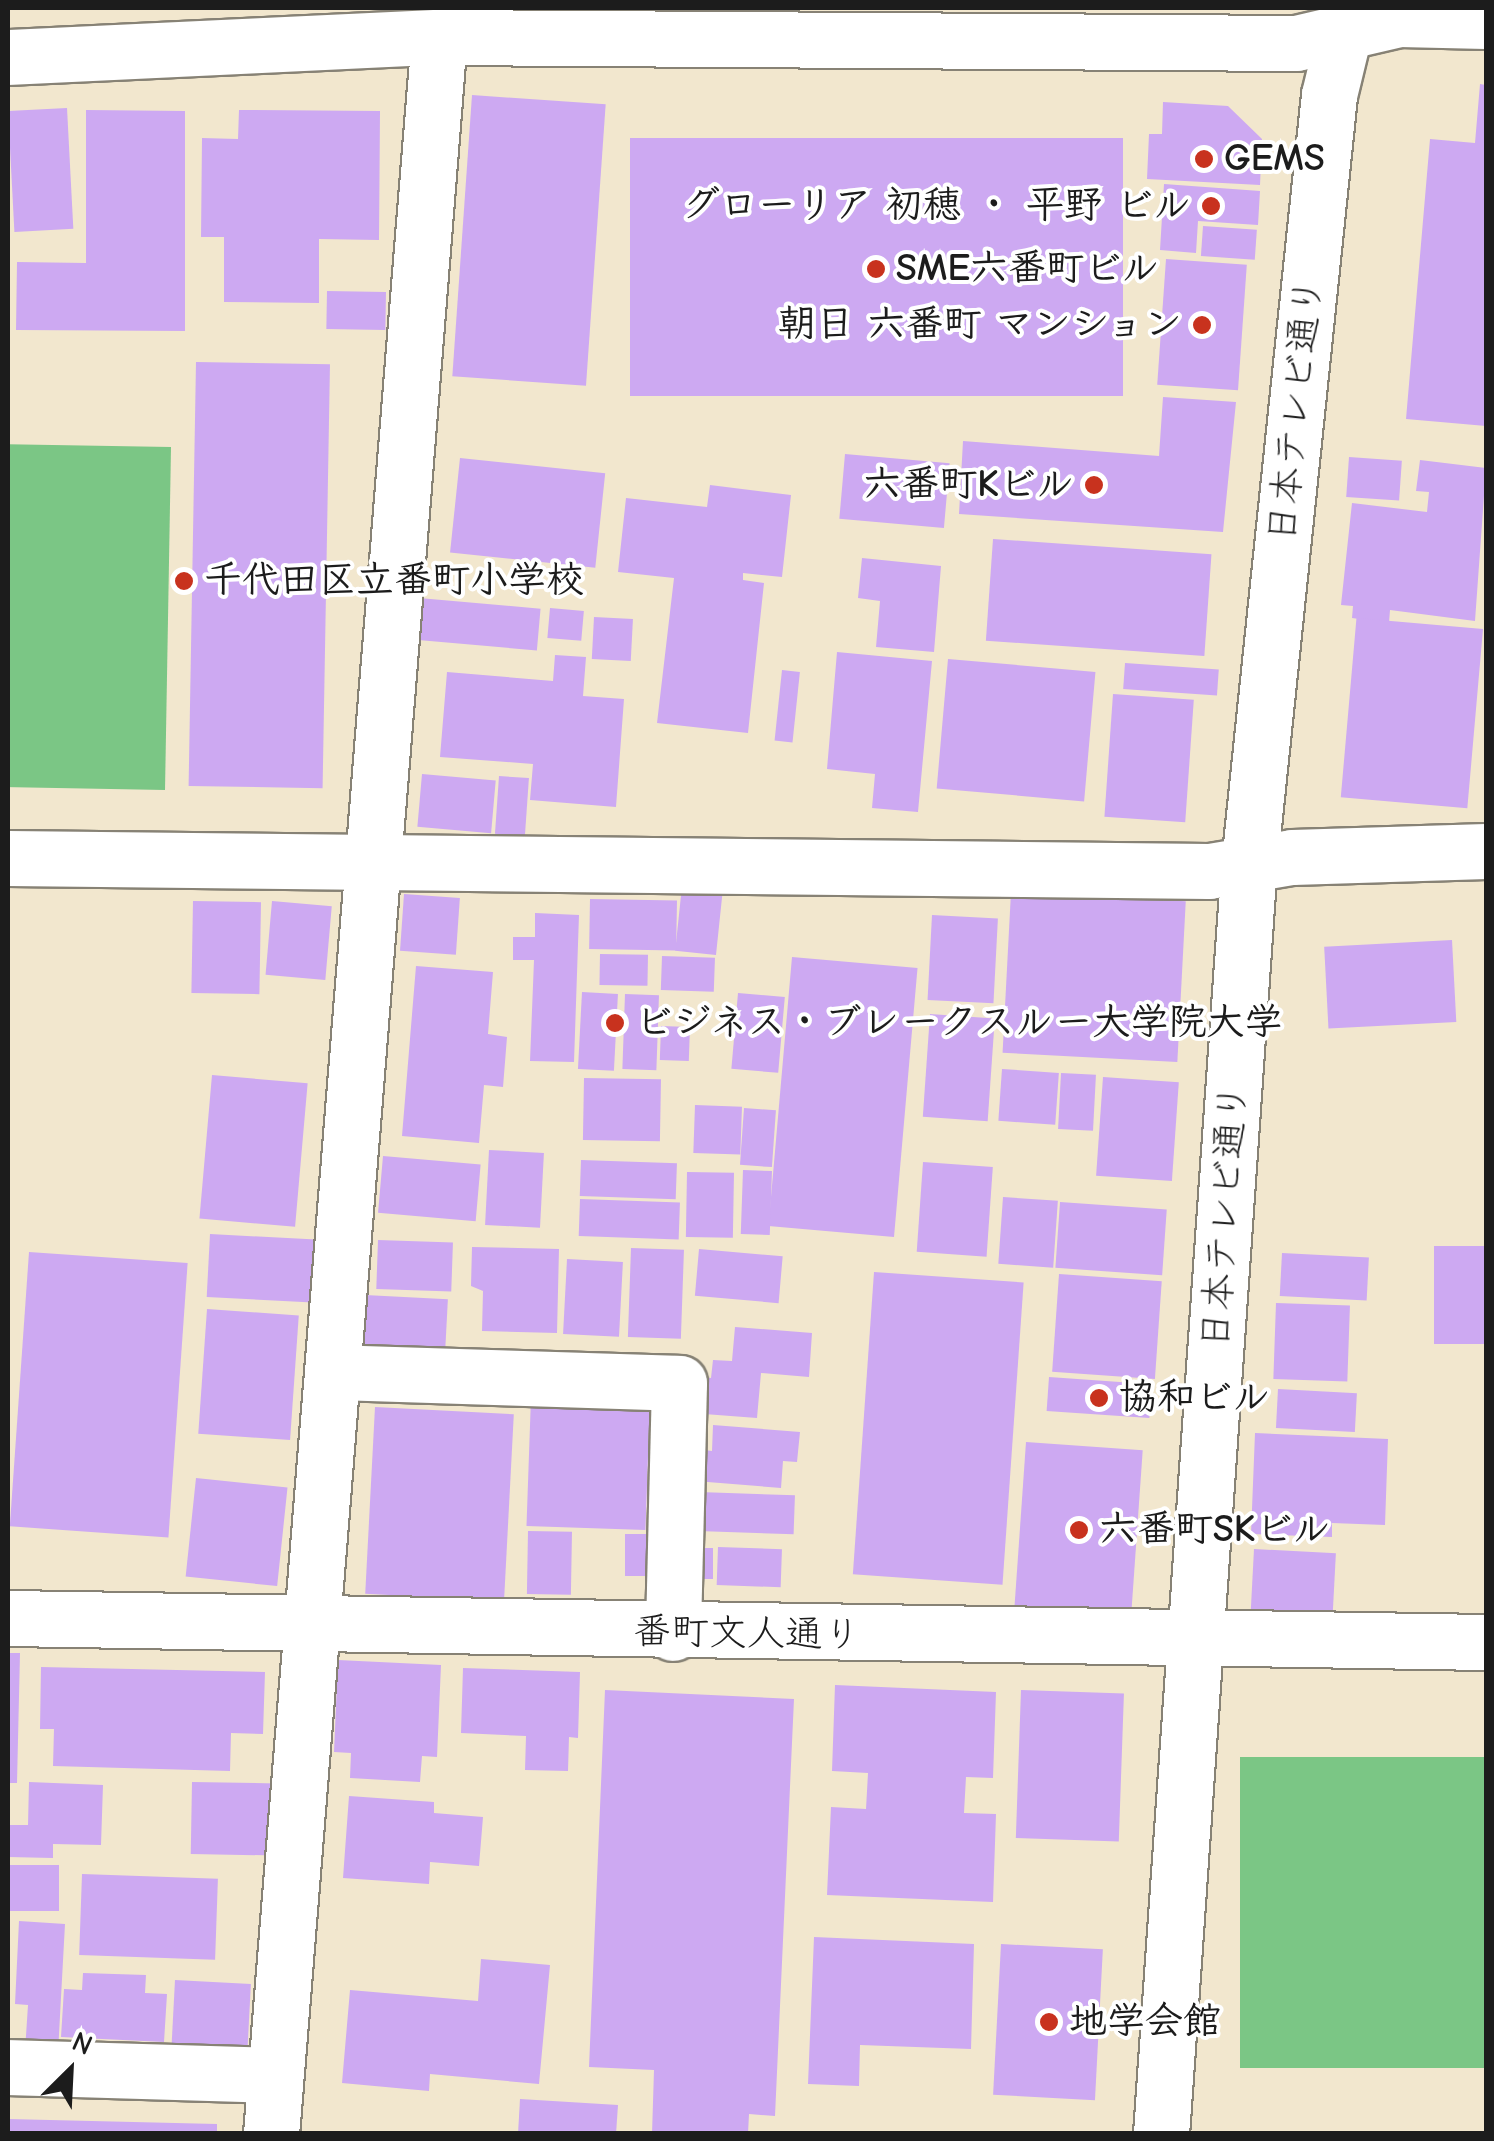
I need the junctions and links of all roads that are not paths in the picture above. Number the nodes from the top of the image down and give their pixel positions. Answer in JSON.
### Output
{"nodes":[{"id":1,"x":1351,"y":20,"type":"edge"},
{"id":2,"x":1486,"y":20,"type":"edge"},
{"id":3,"x":815,"y":25,"type":"edge"},
{"id":4,"x":440,"y":36,"type":"junction"},
{"id":5,"x":8,"y":57,"type":"edge"},
{"id":6,"x":1486,"y":851,"type":"edge"},
{"id":7,"x":8,"y":858,"type":"edge"},
{"id":8,"x":374,"y":862,"type":"junction"},
{"id":9,"x":1250,"y":864,"type":"junction"},
{"id":10,"x":333,"y":1372,"type":"junction"},
{"id":11,"x":8,"y":1618,"type":"edge"},
{"id":12,"x":317,"y":1624,"type":"junction"},
{"id":13,"x":673,"y":1633,"type":"junction"},
{"id":14,"x":1197,"y":1640,"type":"junction"},
{"id":15,"x":1486,"y":1642,"type":"edge"},
{"id":16,"x":8,"y":2067,"type":"edge"},
{"id":17,"x":276,"y":2075,"type":"junction"},
{"id":18,"x":271,"y":2134,"type":"edge"},
{"id":19,"x":1160,"y":2134,"type":"edge"}],
"edges":[{"from":1,"to":2,"type":"street"},
{"from":1,"to":3,"type":"street"},
{"from":1,"to":9,"type":"street","name":"日本テレビ通り"},
{"from":3,"to":4,"type":"street"},
{"from":4,"to":5,"type":"street"},
{"from":4,"to":8,"type":"street"},
{"from":6,"to":9,"type":"street"},
{"from":7,"to":8,"type":"street"},
{"from":8,"to":9,"type":"street"},
{"from":8,"to":10,"type":"street"},
{"from":9,"to":14,"type":"street","name":"日本テレビ通り"},
{"from":10,"to":12,"type":"street"},
{"from":10,"to":13,"type":"street"},
{"from":11,"to":12,"type":"street","name":"番町文人通り"},
{"from":12,"to":13,"type":"street","name":"番町文人通り"},
{"from":12,"to":17,"type":"street"},
{"from":13,"to":14,"type":"street","name":"番町文人通り"},
{"from":14,"to":15,"type":"street","name":"番町文人通り"},
{"from":14,"to":19,"type":"street","name":"日本テレビ通り"},
{"from":16,"to":17,"type":"street"},
{"from":17,"to":18,"type":"street"}]}
